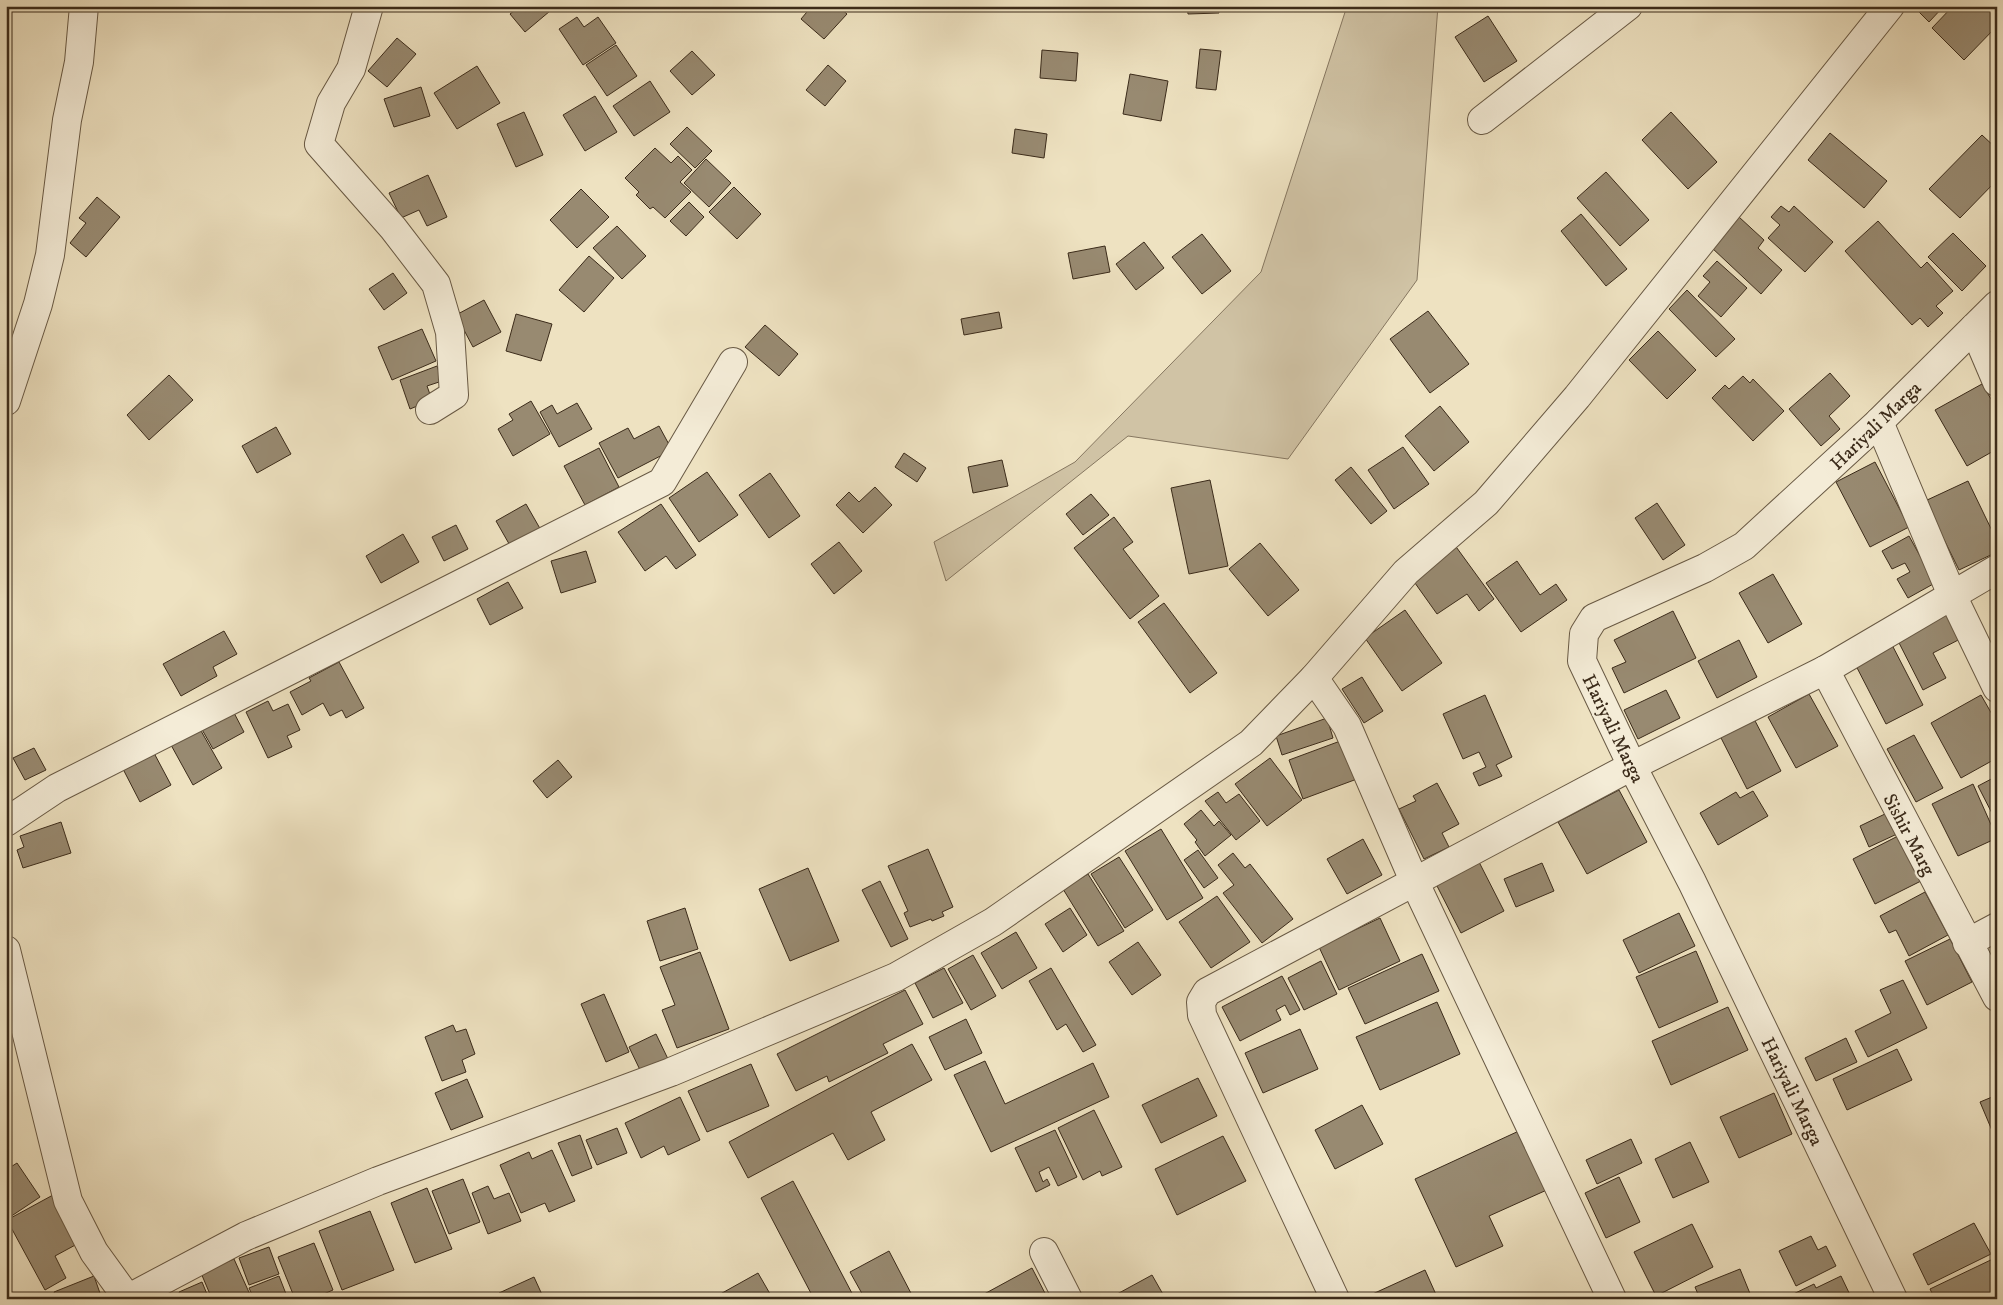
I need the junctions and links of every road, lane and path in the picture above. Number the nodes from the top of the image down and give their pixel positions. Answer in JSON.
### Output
{"nodes":[{"id":1,"x":84,"y":6,"type":"edge"},
{"id":2,"x":369,"y":6,"type":"edge"},
{"id":3,"x":1628,"y":6,"type":"edge"},
{"id":4,"x":1890,"y":6,"type":"edge"},
{"id":5,"x":1482,"y":120,"type":"dead end"},
{"id":6,"x":1997,"y":305,"type":"edge"},
{"id":7,"x":1974,"y":328,"type":"junction"},
{"id":8,"x":733,"y":362,"type":"dead end"},
{"id":9,"x":1997,"y":382,"type":"edge"},
{"id":10,"x":6,"y":401,"type":"edge"},
{"id":11,"x":430,"y":410,"type":"dead end"},
{"id":12,"x":1879,"y":422,"type":"junction"},
{"id":13,"x":1997,"y":569,"type":"edge"},
{"id":14,"x":1952,"y":595,"type":"junction"},
{"id":15,"x":1825,"y":670,"type":"junction"},
{"id":16,"x":1314,"y":678,"type":"junction"},
{"id":17,"x":1997,"y":688,"type":"edge"},
{"id":18,"x":1632,"y":766,"type":"junction"},
{"id":19,"x":6,"y":822,"type":"edge"},
{"id":20,"x":1416,"y":883,"type":"junction"},
{"id":21,"x":1997,"y":927,"type":"edge"},
{"id":22,"x":1967,"y":943,"type":"junction"},
{"id":23,"x":6,"y":950,"type":"edge"},
{"id":24,"x":1997,"y":997,"type":"edge"},
{"id":25,"x":1044,"y":1252,"type":"dead end"},
{"id":26,"x":128,"y":1299,"type":"edge"},
{"id":27,"x":1068,"y":1299,"type":"edge"},
{"id":28,"x":1335,"y":1299,"type":"edge"},
{"id":29,"x":1612,"y":1299,"type":"edge"},
{"id":30,"x":1892,"y":1299,"type":"edge"}],
"edges":[{"from":1,"to":10,"type":"street"},
{"from":2,"to":11,"type":"street"},
{"from":3,"to":5,"type":"street"},
{"from":4,"to":16,"type":"street"},
{"from":6,"to":7,"type":"street","name":"Hariyali Marga"},
{"from":7,"to":9,"type":"street"},
{"from":7,"to":12,"type":"street","name":"Hariyali Marga"},
{"from":8,"to":19,"type":"street"},
{"from":12,"to":14,"type":"street"},
{"from":12,"to":18,"type":"street","name":"Hariyali Marga"},
{"from":13,"to":14,"type":"street"},
{"from":14,"to":15,"type":"street"},
{"from":14,"to":17,"type":"street"},
{"from":15,"to":18,"type":"street"},
{"from":15,"to":22,"type":"street","name":"Sishir Marg"},
{"from":16,"to":20,"type":"street"},
{"from":16,"to":26,"type":"street"},
{"from":18,"to":20,"type":"street"},
{"from":18,"to":30,"type":"street","name":"Hariyali Marga"},
{"from":20,"to":28,"type":"street"},
{"from":20,"to":29,"type":"street"},
{"from":21,"to":22,"type":"street"},
{"from":22,"to":24,"type":"street","name":"Sishir Marg"},
{"from":23,"to":26,"type":"street"},
{"from":25,"to":27,"type":"street"}]}
